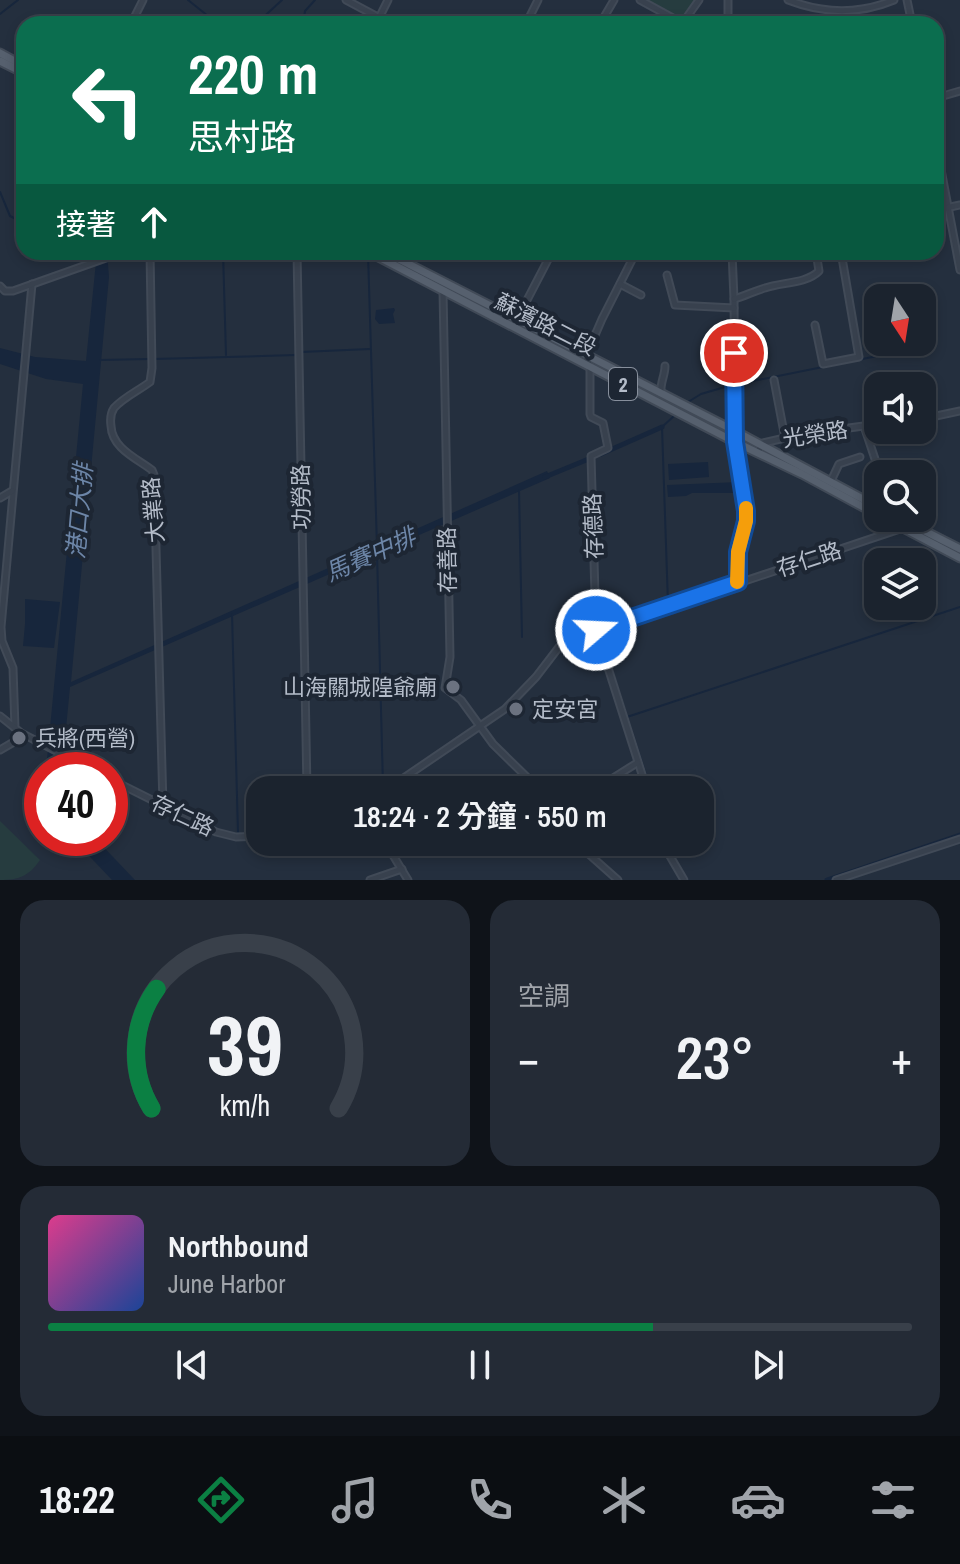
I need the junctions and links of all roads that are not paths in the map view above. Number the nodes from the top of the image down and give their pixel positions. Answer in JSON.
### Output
{"nodes":[{"id":1,"x":346,"y":0,"type":"edge"},
{"id":2,"x":640,"y":0,"type":"edge"},
{"id":3,"x":788,"y":0,"type":"edge"},
{"id":4,"x":894,"y":0,"type":"edge"},
{"id":5,"x":354,"y":2,"type":"edge"},
{"id":6,"x":371,"y":16,"type":"edge"},
{"id":7,"x":669,"y":16,"type":"edge"},
{"id":8,"x":944,"y":182,"type":"edge"},
{"id":9,"x":960,"y":205,"type":"edge"},
{"id":10,"x":949,"y":207,"type":"junction"},
{"id":11,"x":944,"y":208,"type":"edge"},
{"id":12,"x":102,"y":260,"type":"edge"},
{"id":13,"x":150,"y":260,"type":"edge"},
{"id":14,"x":297,"y":260,"type":"edge"},
{"id":15,"x":384,"y":260,"type":"edge"},
{"id":16,"x":400,"y":260,"type":"edge"},
{"id":17,"x":548,"y":260,"type":"edge"},
{"id":18,"x":632,"y":260,"type":"edge"},
{"id":19,"x":732,"y":260,"type":"edge"},
{"id":20,"x":817,"y":260,"type":"edge"},
{"id":21,"x":842,"y":260,"type":"edge"},
{"id":22,"x":960,"y":270,"type":"edge"},
{"id":23,"x":667,"y":275,"type":"dead end"},
{"id":24,"x":32,"y":284,"type":"junction"},
{"id":25,"x":620,"y":284,"type":"junction"},
{"id":26,"x":0,"y":286,"type":"edge"},
{"id":27,"x":443,"y":291,"type":"junction"},
{"id":28,"x":641,"y":295,"type":"dead end"},
{"id":29,"x":734,"y":299,"type":"junction"},
{"id":30,"x":734,"y":308,"type":"junction"},
{"id":31,"x":515,"y":323,"type":"junction"},
{"id":32,"x":815,"y":325,"type":"dead end"},
{"id":33,"x":586,"y":356,"type":"junction"},
{"id":34,"x":665,"y":366,"type":"dead end"},
{"id":35,"x":590,"y":367,"type":"junction"},
{"id":36,"x":774,"y":380,"type":"dead end"},
{"id":37,"x":661,"y":394,"type":"junction"},
{"id":38,"x":960,"y":411,"type":"edge"},
{"id":39,"x":936,"y":416,"type":"edge"},
{"id":40,"x":864,"y":426,"type":"edge"},
{"id":41,"x":735,"y":431,"type":"junction"},
{"id":42,"x":785,"y":438,"type":"junction"},
{"id":43,"x":735,"y":442,"type":"junction"},
{"id":44,"x":760,"y":449,"type":"junction"},
{"id":45,"x":860,"y":457,"type":"dead end"},
{"id":46,"x":803,"y":471,"type":"junction"},
{"id":47,"x":831,"y":481,"type":"junction"},
{"id":48,"x":13,"y":490,"type":"junction"},
{"id":49,"x":0,"y":498,"type":"edge"},
{"id":50,"x":864,"y":499,"type":"edge"},
{"id":51,"x":864,"y":507,"type":"edge"},
{"id":52,"x":890,"y":532,"type":"edge"},
{"id":53,"x":910,"y":532,"type":"edge"},
{"id":54,"x":925,"y":532,"type":"edge"},
{"id":55,"x":960,"y":549,"type":"edge"},
{"id":56,"x":960,"y":558,"type":"edge"},
{"id":57,"x":738,"y":582,"type":"junction"},
{"id":58,"x":1,"y":627,"type":"edge"},
{"id":59,"x":596,"y":630,"type":"junction"},
{"id":60,"x":1,"y":640,"type":"edge"},
{"id":61,"x":0,"y":716,"type":"edge"},
{"id":62,"x":480,"y":727,"type":"junction"},
{"id":63,"x":15,"y":728,"type":"junction"},
{"id":64,"x":21,"y":733,"type":"junction"},
{"id":65,"x":0,"y":750,"type":"edge"},
{"id":66,"x":59,"y":752,"type":"edge"},
{"id":67,"x":637,"y":763,"type":"junction"},
{"id":68,"x":307,"y":776,"type":"edge"},
{"id":69,"x":407,"y":776,"type":"edge"},
{"id":70,"x":526,"y":776,"type":"edge"},
{"id":71,"x":616,"y":776,"type":"edge"},
{"id":72,"x":642,"y":776,"type":"edge"},
{"id":73,"x":128,"y":788,"type":"edge"},
{"id":74,"x":163,"y":806,"type":"junction"},
{"id":75,"x":246,"y":837,"type":"edge"},
{"id":76,"x":960,"y":839,"type":"edge"},
{"id":77,"x":394,"y":856,"type":"edge"},
{"id":78,"x":591,"y":856,"type":"edge"},
{"id":79,"x":670,"y":856,"type":"edge"},
{"id":80,"x":402,"y":869,"type":"junction"},
{"id":81,"x":370,"y":880,"type":"edge"},
{"id":82,"x":408,"y":880,"type":"edge"},
{"id":83,"x":618,"y":880,"type":"edge"},
{"id":84,"x":684,"y":880,"type":"edge"},
{"id":85,"x":836,"y":880,"type":"edge"}],
"edges":[{"from":1,"to":5,"type":"street"},
{"from":2,"to":7,"type":"street"},
{"from":3,"to":4,"type":"street"},
{"from":5,"to":6,"type":"street"},
{"from":8,"to":10,"type":"street"},
{"from":9,"to":10,"type":"street"},
{"from":10,"to":11,"type":"street"},
{"from":10,"to":22,"type":"street"},
{"from":12,"to":24,"type":"street"},
{"from":13,"to":74,"type":"street","name":"大業路"},
{"from":14,"to":68,"type":"street","name":"功勞路"},
{"from":15,"to":27,"type":"main road","name":"蘇濱路二段","number":"2"},
{"from":16,"to":31,"type":"main road","name":"蘇濱路二段","number":"2"},
{"from":17,"to":31,"type":"street"},
{"from":18,"to":25,"type":"street"},
{"from":19,"to":29,"type":"street"},
{"from":20,"to":29,"type":"street"},
{"from":21,"to":32,"type":"street"},
{"from":23,"to":30,"type":"street"},
{"from":24,"to":26,"type":"street"},
{"from":24,"to":48,"type":"street"},
{"from":25,"to":28,"type":"street"},
{"from":25,"to":33,"type":"street"},
{"from":27,"to":31,"type":"main road","name":"蘇濱路二段","number":"2"},
{"from":27,"to":62,"type":"street","name":"存善路"},
{"from":29,"to":30,"type":"street"},
{"from":30,"to":41,"type":"street"},
{"from":31,"to":33,"type":"main road","name":"蘇濱路二段","number":"2"},
{"from":31,"to":35,"type":"main road","name":"蘇濱路二段","number":"2"},
{"from":33,"to":35,"type":"street"},
{"from":33,"to":37,"type":"main road","name":"蘇濱路二段","number":"2"},
{"from":34,"to":37,"type":"street"},
{"from":35,"to":43,"type":"main road","name":"蘇濱路二段","number":"2"},
{"from":35,"to":59,"type":"street","name":"存德路"},
{"from":36,"to":42,"type":"street"},
{"from":37,"to":41,"type":"main road","name":"蘇濱路二段","number":"2"},
{"from":38,"to":39,"type":"street"},
{"from":40,"to":42,"type":"street","name":"光榮路"},
{"from":41,"to":43,"type":"street"},
{"from":41,"to":44,"type":"main road","name":"蘇濱路二段","number":"2"},
{"from":42,"to":44,"type":"street","name":"光榮路"},
{"from":43,"to":44,"type":"main road","name":"蘇濱路二段","number":"2"},
{"from":43,"to":57,"type":"street"},
{"from":44,"to":46,"type":"main road","name":"蘇濱路二段","number":"2"},
{"from":45,"to":47,"type":"street"},
{"from":46,"to":47,"type":"main road","name":"蘇濱路二段","number":"2"},
{"from":46,"to":51,"type":"main road","name":"蘇濱路二段","number":"2"},
{"from":47,"to":50,"type":"main road","name":"蘇濱路二段","number":"2"},
{"from":48,"to":49,"type":"street"},
{"from":48,"to":58,"type":"street"},
{"from":52,"to":57,"type":"street","name":"存仁路"},
{"from":53,"to":56,"type":"main road"},
{"from":54,"to":55,"type":"main road"},
{"from":57,"to":59,"type":"street","name":"存仁路"},
{"from":58,"to":60,"type":"street"},
{"from":59,"to":62,"type":"street","name":"存仁路"},
{"from":59,"to":67,"type":"street","name":"存德路"},
{"from":60,"to":63,"type":"street"},
{"from":61,"to":63,"type":"street"},
{"from":62,"to":69,"type":"street","name":"存仁路"},
{"from":62,"to":70,"type":"street","name":"存善路"},
{"from":63,"to":64,"type":"street"},
{"from":64,"to":65,"type":"street"},
{"from":64,"to":66,"type":"street"},
{"from":67,"to":71,"type":"street"},
{"from":67,"to":72,"type":"street","name":"存德路"},
{"from":73,"to":74,"type":"street","name":"存仁路"},
{"from":74,"to":75,"type":"street","name":"存仁路"},
{"from":76,"to":85,"type":"street"},
{"from":77,"to":80,"type":"street"},
{"from":78,"to":83,"type":"street"},
{"from":79,"to":84,"type":"street"},
{"from":80,"to":81,"type":"street"},
{"from":80,"to":82,"type":"street"}]}
